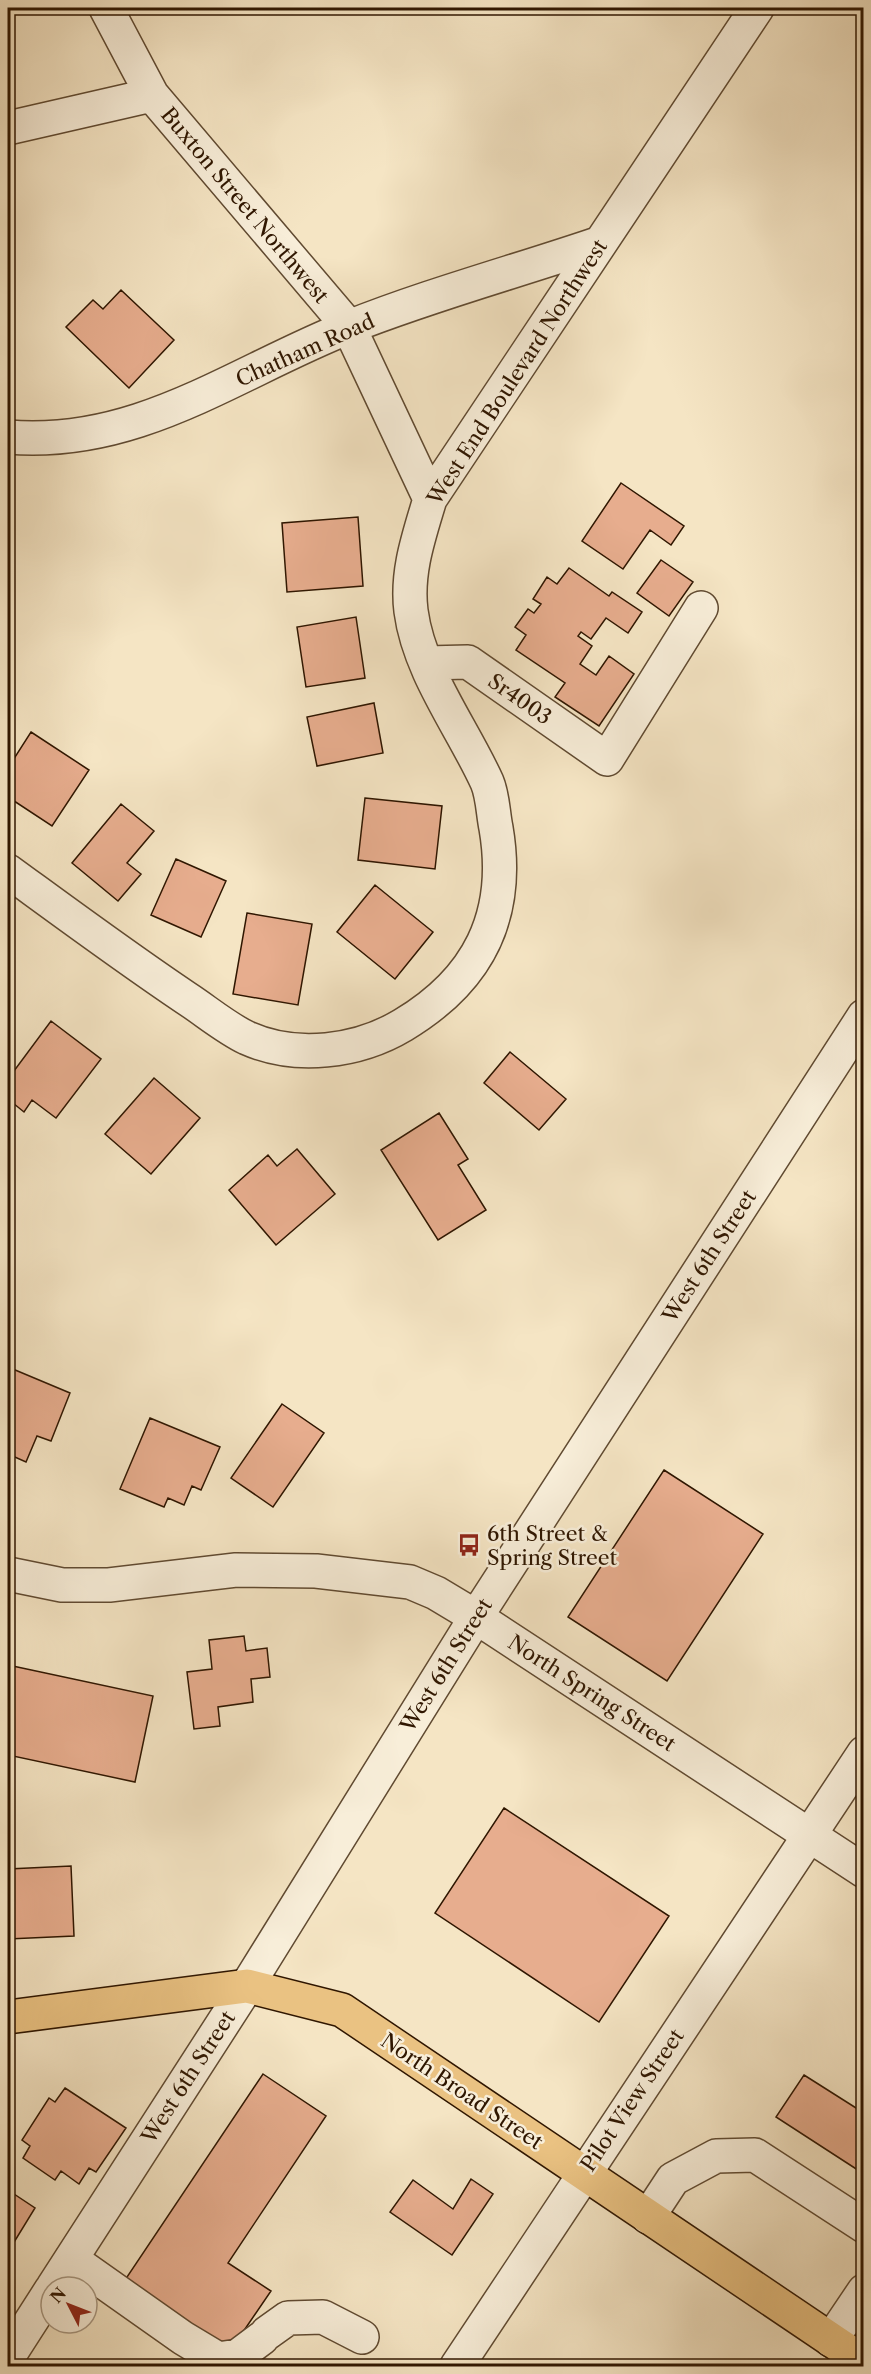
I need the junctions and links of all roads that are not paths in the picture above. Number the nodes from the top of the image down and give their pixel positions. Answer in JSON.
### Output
{"nodes":[{"id":1,"x":106,"y":8,"type":"edge"},
{"id":2,"x":758,"y":8,"type":"edge"},
{"id":3,"x":152,"y":95,"type":"junction"},
{"id":4,"x":8,"y":128,"type":"edge"},
{"id":5,"x":600,"y":243,"type":"junction"},
{"id":6,"x":349,"y":327,"type":"junction"},
{"id":7,"x":8,"y":437,"type":"edge"},
{"id":8,"x":430,"y":499,"type":"junction"},
{"id":9,"x":701,"y":608,"type":"dead end"},
{"id":10,"x":426,"y":663,"type":"junction"},
{"id":11,"x":8,"y":871,"type":"edge"},
{"id":12,"x":864,"y":1016,"type":"edge"},
{"id":13,"x":8,"y":1574,"type":"edge"},
{"id":14,"x":476,"y":1617,"type":"junction"},
{"id":15,"x":864,"y":1752,"type":"edge"},
{"id":16,"x":808,"y":1834,"type":"junction"},
{"id":17,"x":864,"y":1871,"type":"edge"},
{"id":18,"x":247,"y":1986,"type":"junction"},
{"id":19,"x":8,"y":2017,"type":"edge"},
{"id":20,"x":583,"y":2174,"type":"junction"},
{"id":21,"x":648,"y":2217,"type":"junction"},
{"id":22,"x":864,"y":2226,"type":"edge"},
{"id":23,"x":71,"y":2259,"type":"junction"},
{"id":24,"x":61,"y":2275,"type":"edge"},
{"id":25,"x":864,"y":2291,"type":"edge"},
{"id":26,"x":39,"y":2308,"type":"edge"},
{"id":27,"x":362,"y":2337,"type":"dead end"},
{"id":28,"x":831,"y":2340,"type":"junction"},
{"id":29,"x":8,"y":2357,"type":"edge"},
{"id":30,"x":864,"y":2362,"type":"edge"},
{"id":31,"x":456,"y":2367,"type":"edge"}],
"edges":[{"from":1,"to":3,"type":"street","name":"Buxton Street Northwest"},
{"from":2,"to":5,"type":"street","name":"West End Boulevard Northwest"},
{"from":3,"to":4,"type":"street"},
{"from":3,"to":6,"type":"street","name":"Buxton Street Northwest"},
{"from":5,"to":6,"type":"street","name":"Chatham Road"},
{"from":5,"to":8,"type":"street","name":"West End Boulevard Northwest"},
{"from":6,"to":7,"type":"street","name":"Chatham Road"},
{"from":6,"to":8,"type":"street","name":"Buxton Street Northwest"},
{"from":8,"to":10,"type":"street","name":"West End Boulevard Northwest"},
{"from":9,"to":10,"type":"street","name":"Sr4003"},
{"from":10,"to":11,"type":"street","name":"West End Boulevard Northwest"},
{"from":12,"to":14,"type":"street","name":"West 6th Street"},
{"from":13,"to":14,"type":"street","name":"North Spring Street"},
{"from":14,"to":16,"type":"street","name":"North Spring Street"},
{"from":14,"to":18,"type":"street","name":"West 6th Street"},
{"from":15,"to":16,"type":"street","name":"Pilot View Street"},
{"from":16,"to":17,"type":"street","name":"North Spring Street"},
{"from":16,"to":20,"type":"street","name":"Pilot View Street"},
{"from":18,"to":19,"type":"main road","name":"North Broad Street"},
{"from":18,"to":20,"type":"main road","name":"North Broad Street"},
{"from":18,"to":23,"type":"street","name":"West 6th Street"},
{"from":20,"to":21,"type":"main road","name":"North Broad Street"},
{"from":20,"to":31,"type":"street","name":"Pilot View Street"},
{"from":21,"to":22,"type":"street"},
{"from":21,"to":28,"type":"main road","name":"North Broad Street"},
{"from":23,"to":24,"type":"street","name":"West 6th Street"},
{"from":23,"to":27,"type":"street"},
{"from":25,"to":28,"type":"street"},
{"from":26,"to":29,"type":"street","name":"West 6th Street"},
{"from":28,"to":30,"type":"main road","name":"North Broad Street"}]}
